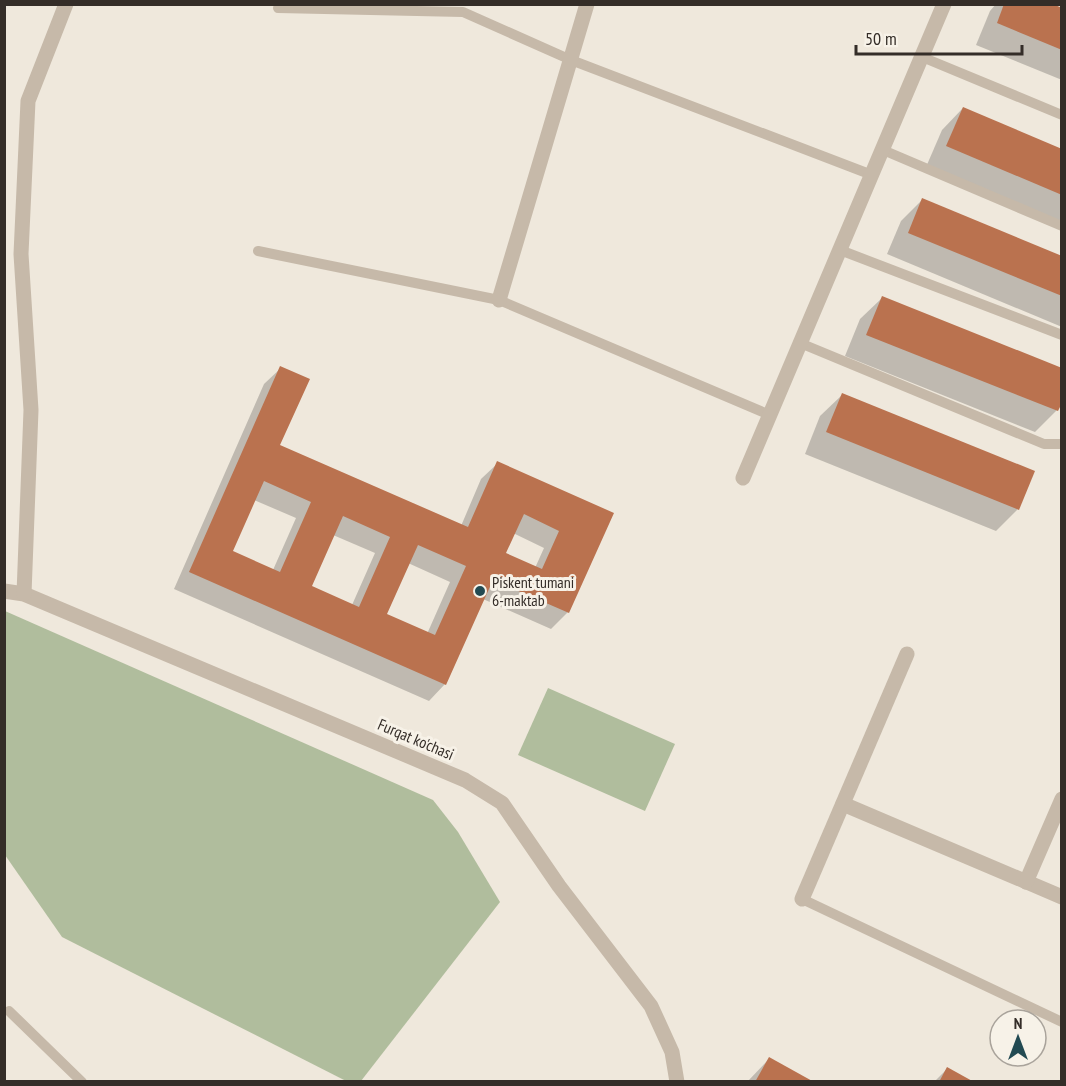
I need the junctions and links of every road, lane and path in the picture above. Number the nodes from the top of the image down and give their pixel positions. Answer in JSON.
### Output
{"nodes":[{"id":1,"x":66,"y":4,"type":"edge"},
{"id":2,"x":587,"y":4,"type":"edge"},
{"id":3,"x":944,"y":4,"type":"edge"},
{"id":4,"x":278,"y":8,"type":"dead end"},
{"id":5,"x":922,"y":57,"type":"junction"},
{"id":6,"x":571,"y":60,"type":"junction"},
{"id":7,"x":1062,"y":116,"type":"edge"},
{"id":8,"x":883,"y":150,"type":"junction"},
{"id":9,"x":872,"y":175,"type":"junction"},
{"id":10,"x":1062,"y":226,"type":"edge"},
{"id":11,"x":840,"y":250,"type":"junction"},
{"id":12,"x":258,"y":251,"type":"dead end"},
{"id":13,"x":499,"y":300,"type":"junction"},
{"id":14,"x":1062,"y":335,"type":"edge"},
{"id":15,"x":800,"y":344,"type":"junction"},
{"id":16,"x":770,"y":415,"type":"junction"},
{"id":17,"x":1062,"y":444,"type":"edge"},
{"id":18,"x":743,"y":478,"type":"dead end"},
{"id":19,"x":4,"y":591,"type":"edge"},
{"id":20,"x":24,"y":594,"type":"junction"},
{"id":21,"x":907,"y":654,"type":"dead end"},
{"id":22,"x":1062,"y":799,"type":"edge"},
{"id":23,"x":843,"y":804,"type":"junction"},
{"id":24,"x":1026,"y":882,"type":"junction"},
{"id":25,"x":1062,"y":897,"type":"edge"},
{"id":26,"x":802,"y":899,"type":"joint"},
{"id":27,"x":9,"y":1011,"type":"dead end"},
{"id":28,"x":1062,"y":1022,"type":"edge"},
{"id":29,"x":82,"y":1082,"type":"edge"},
{"id":30,"x":677,"y":1082,"type":"edge"}],
"edges":[{"from":1,"to":20,"type":"street"},
{"from":2,"to":6,"type":"street"},
{"from":3,"to":5,"type":"street"},
{"from":4,"to":6,"type":"lane"},
{"from":5,"to":7,"type":"lane"},
{"from":5,"to":8,"type":"street"},
{"from":6,"to":9,"type":"lane"},
{"from":6,"to":13,"type":"street"},
{"from":8,"to":9,"type":"street"},
{"from":8,"to":10,"type":"lane"},
{"from":9,"to":11,"type":"street"},
{"from":11,"to":14,"type":"lane"},
{"from":11,"to":15,"type":"street"},
{"from":12,"to":13,"type":"lane"},
{"from":13,"to":16,"type":"lane"},
{"from":15,"to":16,"type":"street"},
{"from":15,"to":17,"type":"lane"},
{"from":16,"to":18,"type":"street"},
{"from":19,"to":20,"type":"street","name":"Furqat ko'chasi"},
{"from":20,"to":30,"type":"street","name":"Furqat ko'chasi"},
{"from":21,"to":23,"type":"street"},
{"from":22,"to":24,"type":"street"},
{"from":23,"to":24,"type":"street"},
{"from":23,"to":26,"type":"street"},
{"from":24,"to":25,"type":"street"},
{"from":26,"to":28,"type":"lane"},
{"from":27,"to":29,"type":"lane"}]}
